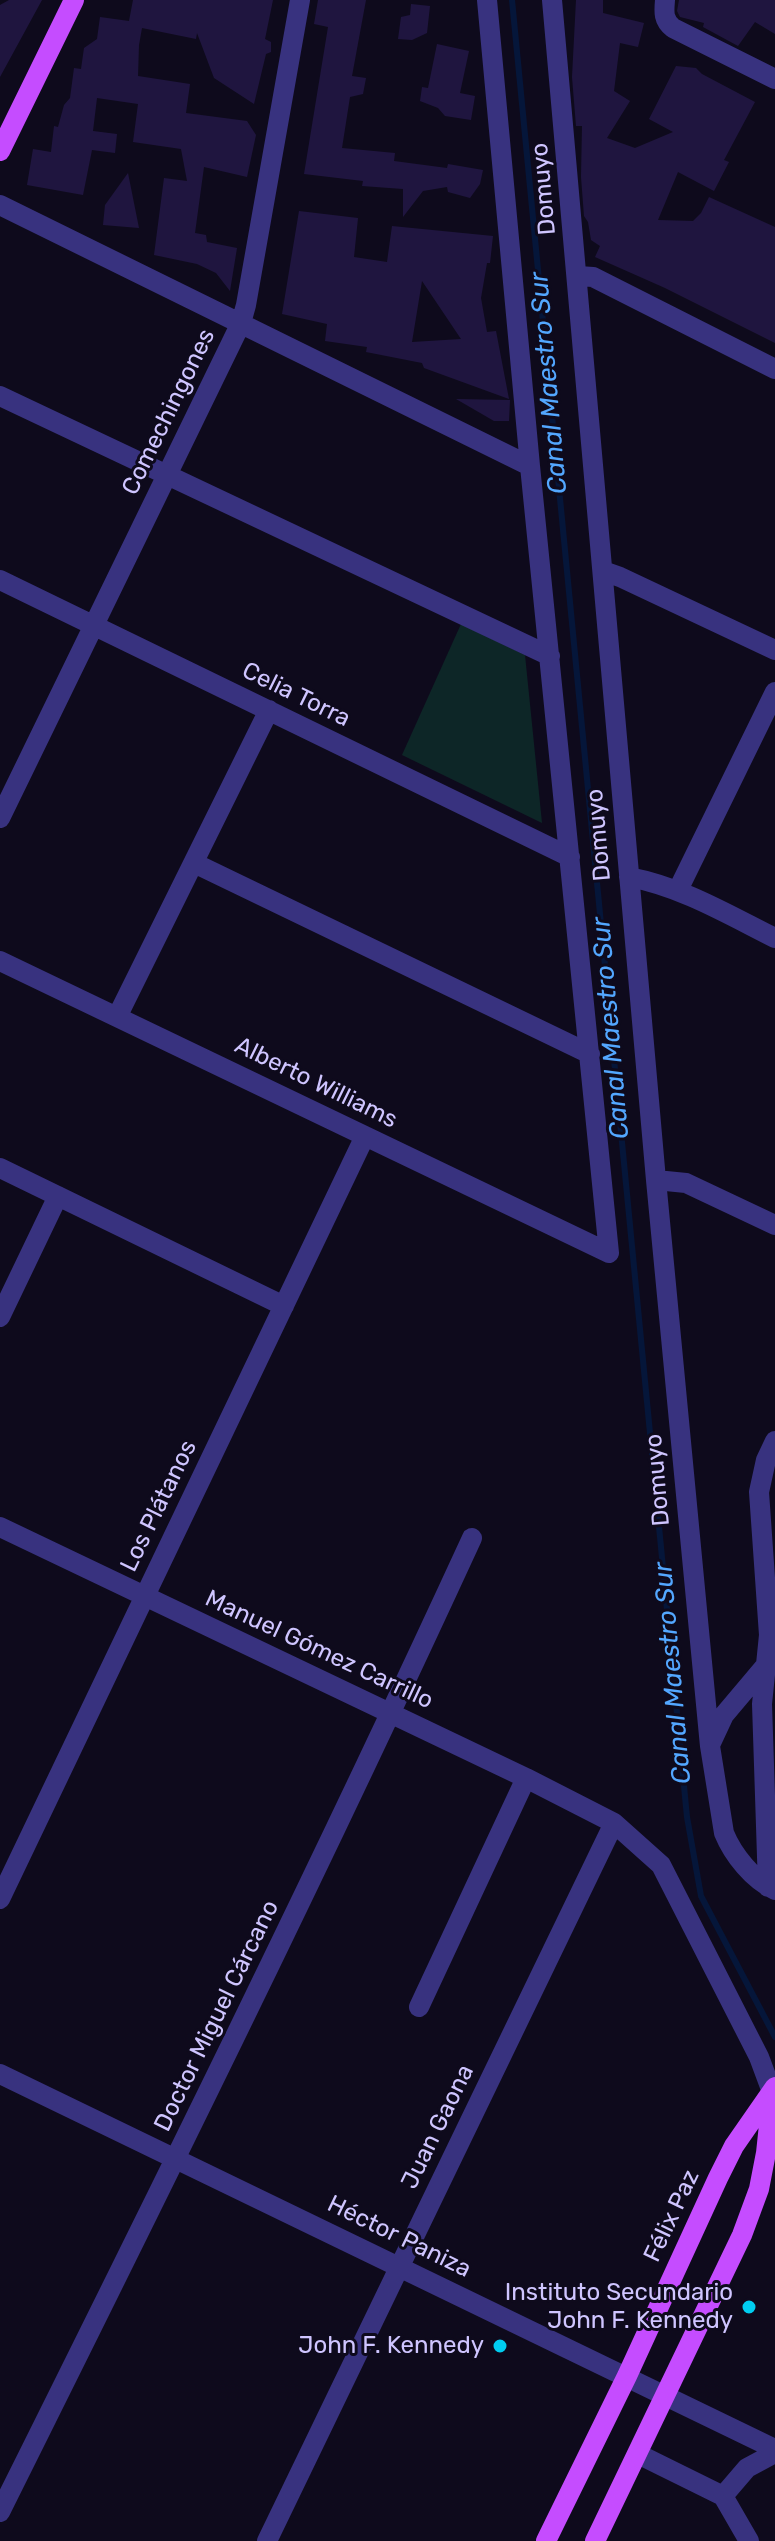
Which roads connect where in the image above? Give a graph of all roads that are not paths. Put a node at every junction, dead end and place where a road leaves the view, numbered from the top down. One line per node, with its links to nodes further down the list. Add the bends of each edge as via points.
1 (74, 0): 7 (main road)
2 (300, 0): 10 (street, Comechingones)
3 (487, 0): 13 (street, Domuyo)
4 (552, 0): 9 (street, Domuyo)
5 (664, 7): 6 (street, via 666,22 673,28)
6 (775, 79)
7 (0, 151)
8 (0, 205): 10 (street)
9 (578, 276): 11 (street, via 593,277); 15 (street, Domuyo)
10 (241, 323): 13 (street); 14 (street, Comechingones)
11 (775, 369)
12 (0, 396): 14 (street)
13 (530, 466): 19 (street, Domuyo)
14 (166, 477): 17 (street, Comechingones); 19 (street)
15 (603, 571): 18 (street); 25 (street, Domuyo)
16 (0, 580): 17 (street, Celia Torra)
17 (94, 626): 21 (street, Celia Torra); 22 (street, Comechingones)
18 (775, 650)
19 (550, 656): 23 (street, Domuyo)
20 (775, 692): 26 (street)
21 (269, 710): 23 (street, Celia Torra); 24 (street)
22 (0, 818)
23 (570, 857): 30 (street, Domuyo)
24 (194, 863): 29 (street); 30 (street)
25 (629, 877): 26 (street); 33 (street, Domuyo)
26 (678, 890): 27 (street)
27 (775, 938)
28 (0, 961): 29 (street, Alberto Williams)
29 (117, 1017): 31 (street, Alberto Williams)
30 (590, 1054): 36 (street, Domuyo)
31 (365, 1136): 36 (street, Alberto Williams); 37 (street, Los Plátanos)
32 (0, 1168): 34 (street)
33 (656, 1180): 35 (street, via 686,1183); 46 (street, Domuyo)
34 (58, 1196): 37 (street); 38 (street)
35 (775, 1225)
36 (609, 1253)
37 (284, 1306): 43 (street, Los Plátanos)
38 (0, 1317)
39 (775, 1441): 40 (street)
40 (770, 1462): 44 (street, via 759,1492)
41 (0, 1527): 43 (street, Manuel Gómez Carrillo)
42 (472, 1538): 45 (street, Doctor Miguel Cárcano)
43 (145, 1596): 45 (street, Manuel Gómez Carrillo); 50 (street, Los Plátanos)
44 (771, 1659): 46 (street, via 724,1715); 49 (street, via 762,1704)
45 (391, 1713): 47 (street, Manuel Gómez Carrillo); 55 (street, Doctor Miguel Cárcano)
46 (710, 1746): 49 (street, Domuyo, via 724,1833 736,1856)
47 (526, 1778): 48 (street, Manuel Gómez Carrillo); 51 (street)
48 (614, 1823): 53 (street, Manuel Gómez Carrillo, via 661,1865); 57 (street, Juan Gaona)
49 (771, 1889)
50 (0, 1899)
51 (419, 2007)
52 (0, 2074): 55 (street, Héctor Paniza)
53 (774, 2090): 54 (main road); 58 (main road, Félix Paz, via 734,2146)
54 (771, 2155): 56 (main road)
55 (176, 2159): 57 (street, Héctor Paniza); 63 (street, Doctor Miguel Cárcano)
56 (767, 2195): 59 (main road, via 742,2235)
57 (400, 2266): 58 (street, Héctor Paniza); 64 (street, Juan Gaona)
58 (627, 2376): 59 (street, Héctor Paniza); 65 (main road, Félix Paz)
59 (667, 2395): 60 (street, Héctor Paniza); 61 (main road)
60 (775, 2451): 62 (street, via 747,2468)
61 (638, 2454): 62 (street); 66 (main road)
62 (723, 2496): 67 (street)
63 (0, 2512)
64 (267, 2541)
65 (546, 2541)
66 (595, 2541)
67 (749, 2541)

